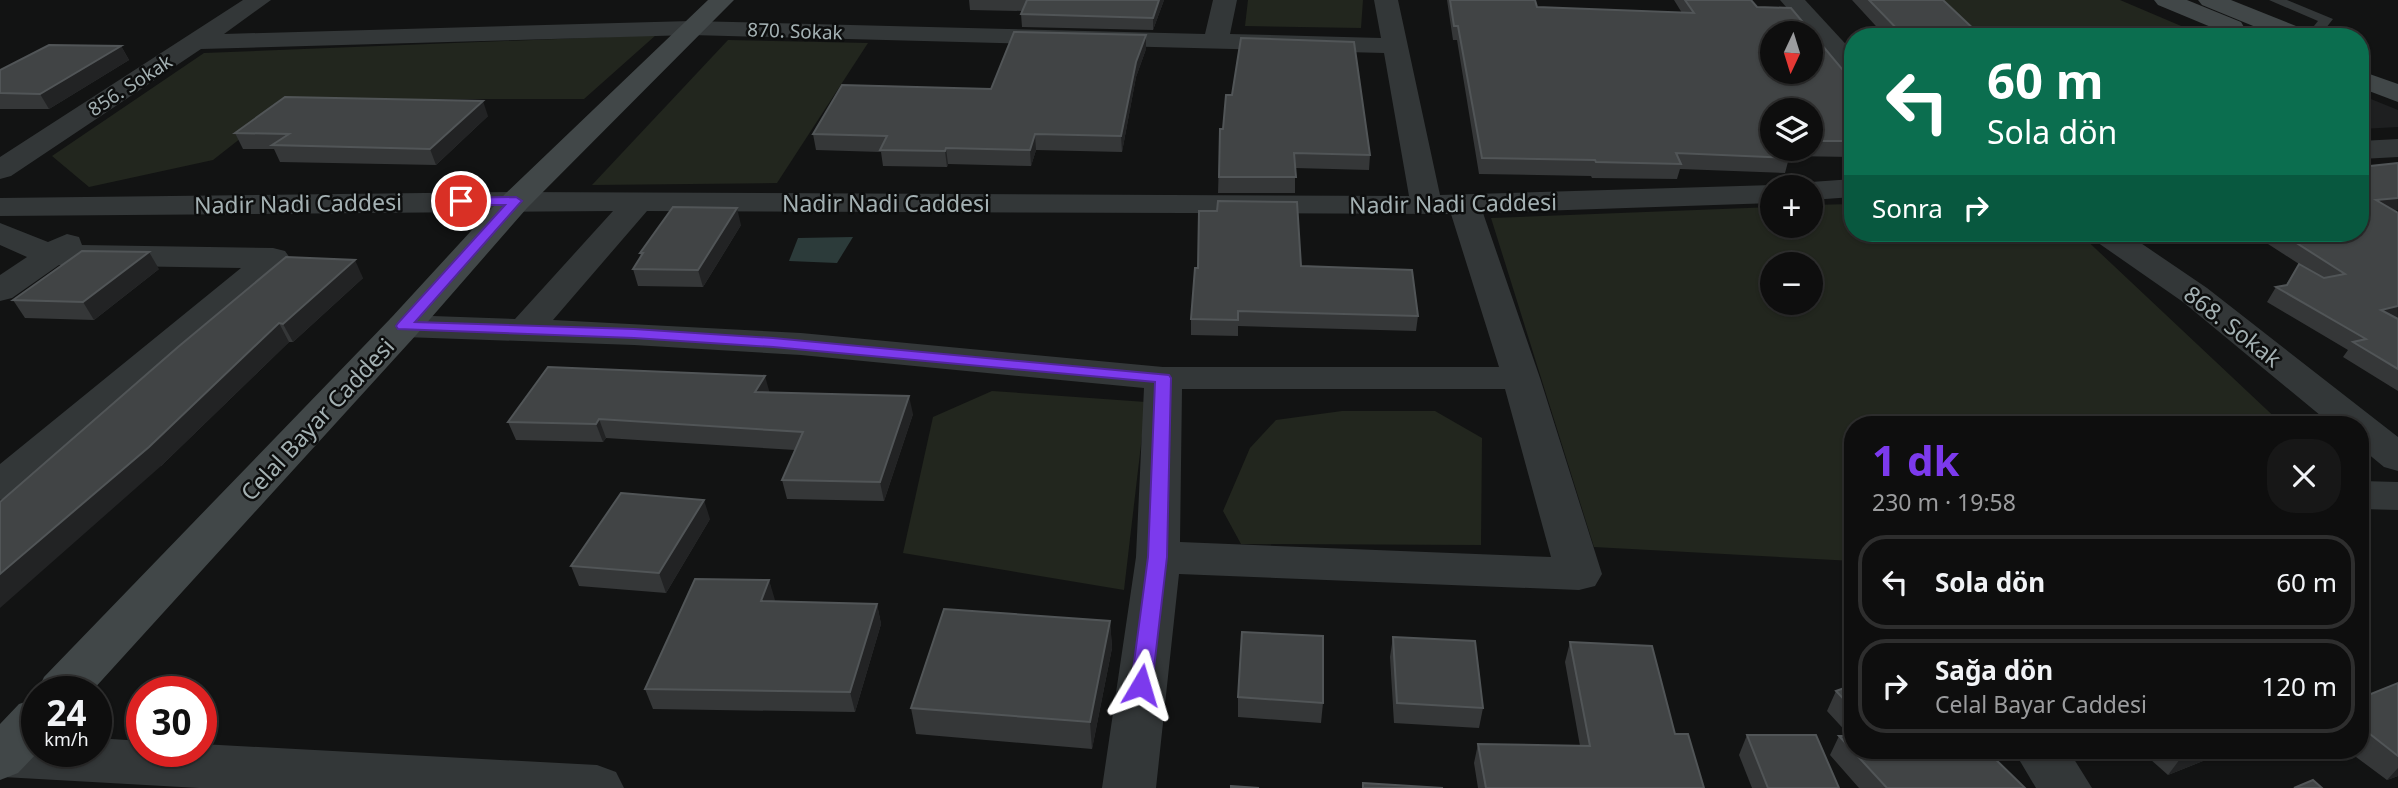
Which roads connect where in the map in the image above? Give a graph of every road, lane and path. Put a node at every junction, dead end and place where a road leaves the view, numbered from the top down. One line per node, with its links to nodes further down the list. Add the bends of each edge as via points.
1 (259, 0): 13 (street, 856. Sokak)
2 (722, 0): 9 (street, Celal Bayar Caddesi)
3 (1225, 0): 14 (street)
4 (1386, 0): 15 (street)
5 (1793, 0): 16 (street)
6 (2166, 0): 10 (street)
7 (2210, 0): 11 (street)
8 (2275, 0): 12 (lane, via 2326,19)
9 (691, 28): 13 (street, 870. Sokak); 14 (street, 870. Sokak); 27 (street, Celal Bayar Caddesi)
10 (2234, 28)
11 (2280, 28)
12 (2319, 28)
13 (196, 41): 23 (street, 856. Sokak)
14 (1216, 42): 15 (street, 870. Sokak)
15 (1394, 46): 31 (street)
16 (1844, 57)
17 (2369, 64): 18 (street)
18 (2398, 76)
19 (2369, 82): 20 (street)
20 (2398, 94)
21 (2398, 148): 22 (street)
22 (2369, 150)
23 (0, 170)
24 (1844, 189): 25 (street)
25 (1823, 190)
26 (1760, 195): 30 (street, Nadir Nadi Caddesi)
27 (516, 201): 28 (street, Nadir Nadi Caddesi); 29 (street, Nadir Nadi Caddesi); 37 (street, Celal Bayar Caddesi)
28 (639, 201): 31 (street, Nadir Nadi Caddesi); 38 (street)
29 (129, 204): 32 (street, Nadir Nadi Caddesi); 35 (street)
30 (1464, 204): 31 (street, Nadir Nadi Caddesi); 40 (street)
31 (1426, 205)
32 (0, 207)
33 (0, 233): 35 (street)
34 (2118, 242): 41 (street, 868. Sokak, via 2195,295)
35 (50, 255): 36 (street); 44 (street, via 273,258)
36 (0, 291)
37 (404, 326): 38 (street); 48 (street, Celal Bayar Caddesi)
38 (525, 330): 39 (street, via 787,343)
39 (1163, 378): 40 (street); 47 (street)
40 (1521, 378): 47 (street, via 1580,573)
41 (2345, 416)
42 (2369, 435): 43 (street, 868. Sokak)
43 (2398, 458)
44 (0, 486)
45 (2369, 495): 46 (street)
46 (2398, 496)
47 (1158, 557): 52 (street)
48 (76, 676)
49 (13, 744): 51 (street)
50 (2045, 759): 53 (street)
51 (597, 788)
52 (1129, 788)
53 (2065, 788)

